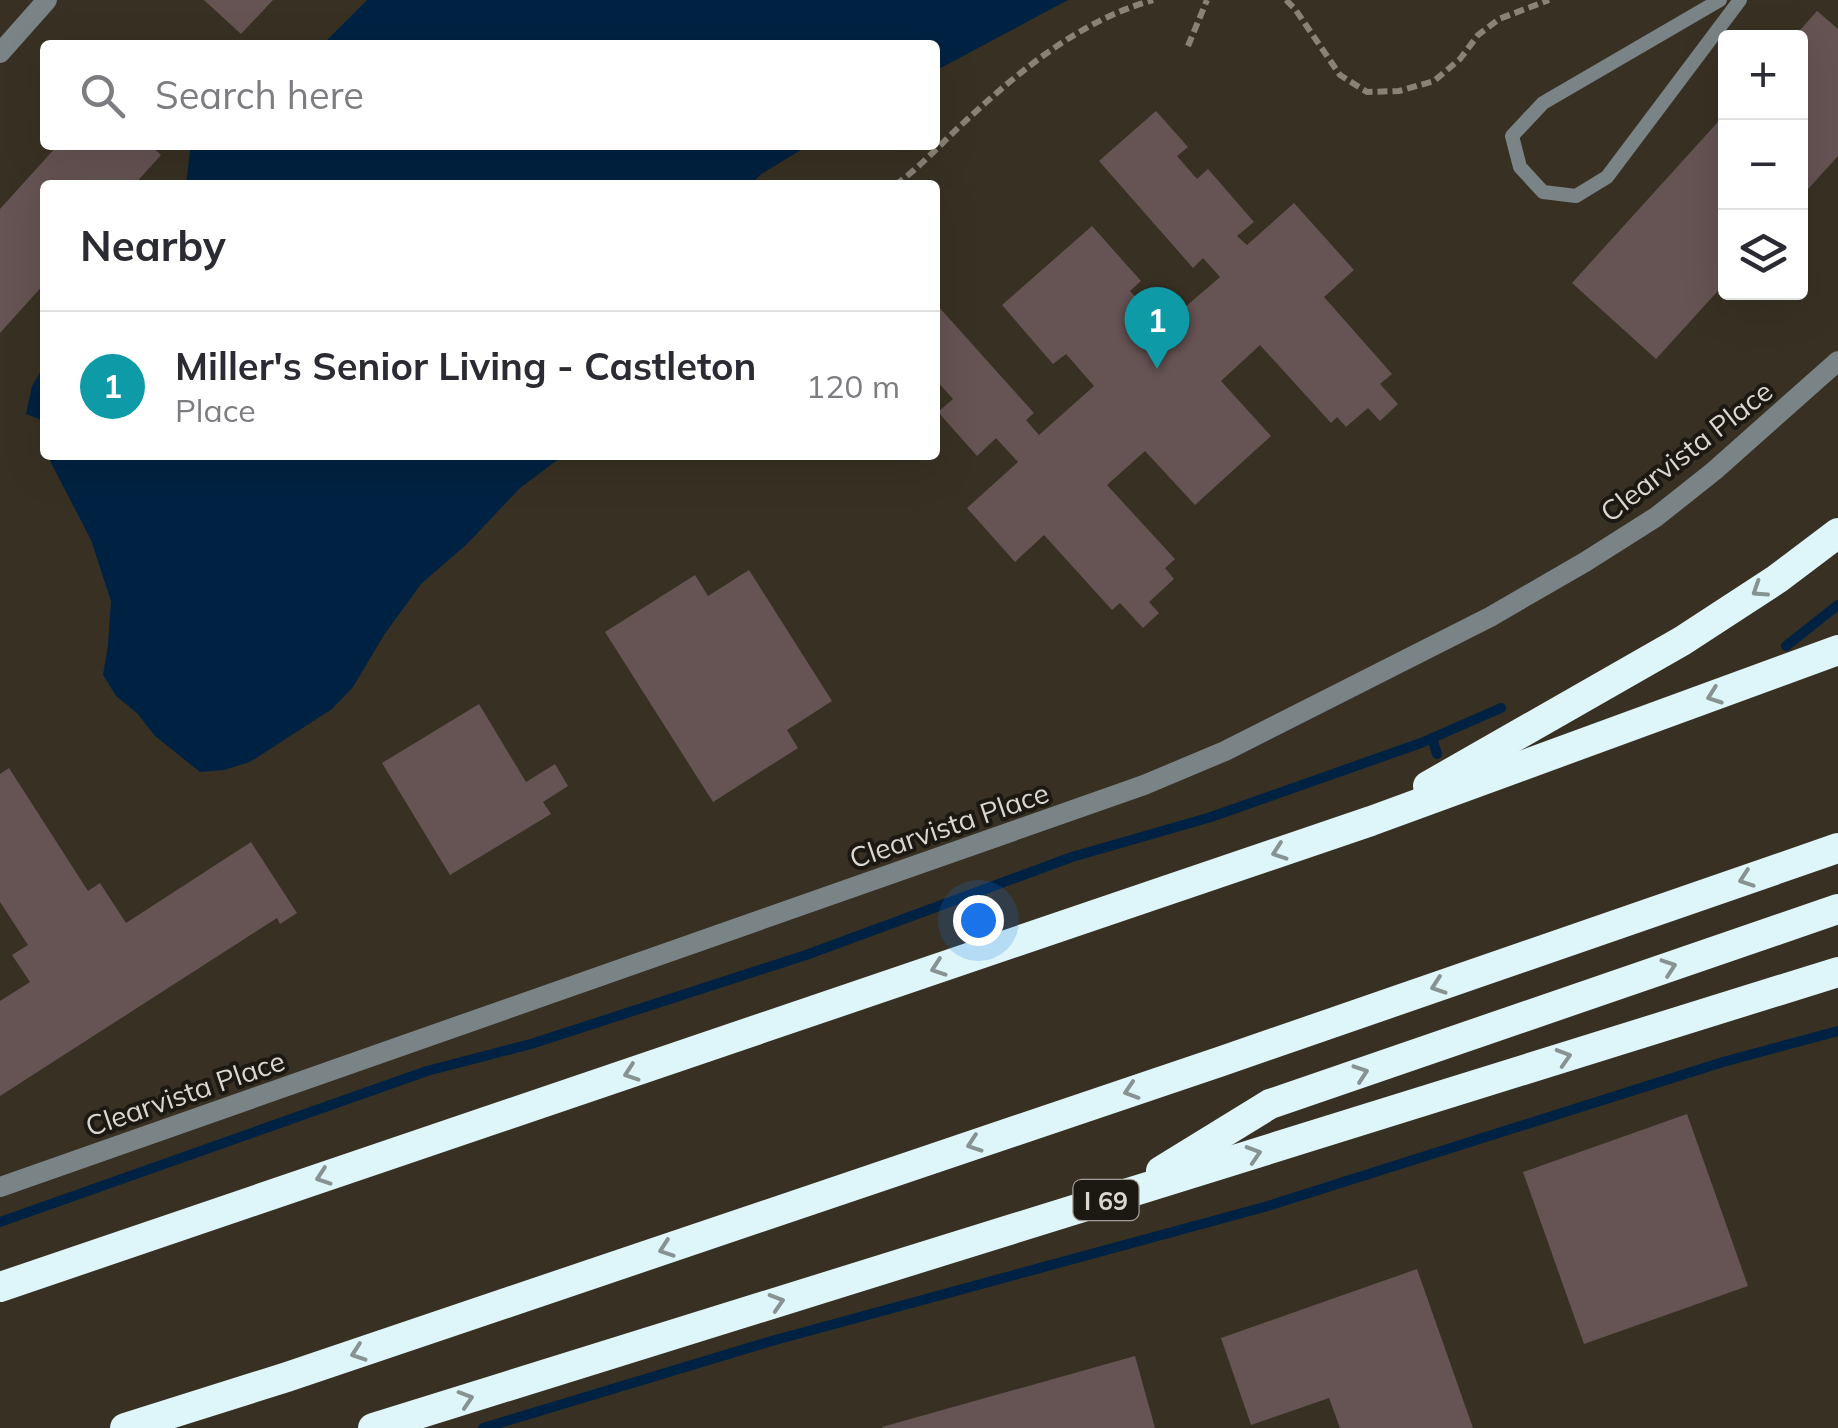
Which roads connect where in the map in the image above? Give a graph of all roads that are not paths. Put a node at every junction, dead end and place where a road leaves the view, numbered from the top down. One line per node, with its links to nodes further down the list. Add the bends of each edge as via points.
1 (47, 0): 4 (street)
2 (1720, 0): 3 (lane, via 1543,104 1512,136 1520,168 1543,192 1576,196 1607,178)
3 (1740, 0)
4 (0, 53)
5 (1838, 361): 12 (street, Clearvista Place, via 1656,517 1490,617 1226,751 1144,786)
6 (1838, 533): 8 (highway, one-way to 8, via 1682,641)
7 (1838, 650): 8 (highway, one-way to 8)
8 (1372, 821): 14 (highway, one-way to 14)
9 (1838, 848): 15 (highway, one-way to 15, via 1222,1062)
10 (1838, 909): 13 (highway, one-way to 10, via 1270,1104)
11 (1838, 972): 13 (highway, I 69, one-way to 11)
12 (0, 1186)
13 (1120, 1196): 16 (highway, I 69, one-way to 13)
14 (0, 1287)
15 (125, 1428)
16 (373, 1428)

